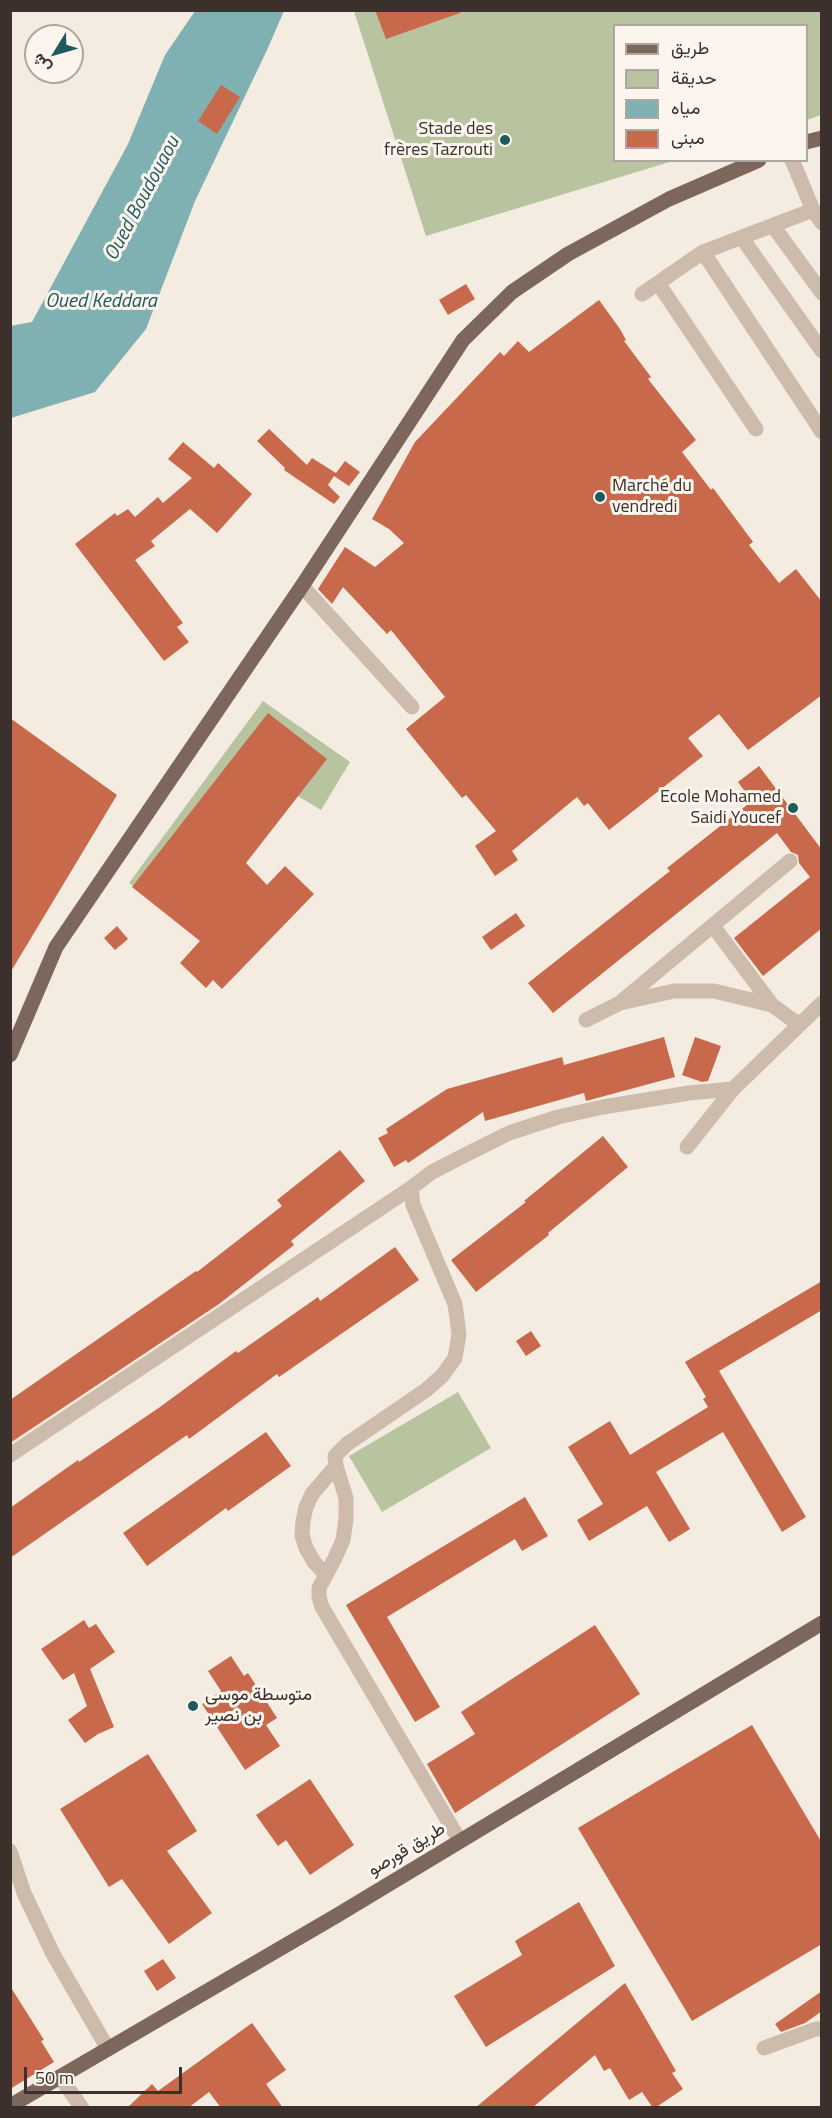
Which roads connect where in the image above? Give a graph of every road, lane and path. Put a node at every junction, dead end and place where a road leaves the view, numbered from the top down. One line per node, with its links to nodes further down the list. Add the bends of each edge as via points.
1 (754, 162): 14 (main road, via 669,199 568,254 512,292 463,340)
2 (793, 162): 3 (street)
3 (813, 210): 4 (street); 5 (street)
4 (822, 224)
5 (773, 226): 6 (street); 9 (street)
6 (742, 238): 7 (street); 11 (street)
7 (703, 252): 8 (street); 13 (street)
8 (658, 283): 10 (street); 12 (street)
9 (822, 293)
10 (642, 294)
11 (822, 351)
12 (756, 429)
13 (822, 432)
14 (302, 586): 15 (street); 23 (main road, via 56,947)
15 (412, 707)
16 (790, 861): 17 (street)
17 (713, 926): 18 (street); 20 (street)
18 (620, 1003): 20 (street, via 674,992 714,992); 21 (street)
19 (822, 1003): 22 (street)
20 (772, 1005): 22 (street)
21 (586, 1020)
22 (798, 1024): 24 (street)
23 (10, 1055)
24 (733, 1089): 25 (street); 26 (street, via 689,1093 558,1117 509,1133 432,1172)
25 (687, 1147)
26 (411, 1188): 27 (street); 28 (street, via 413,1206 455,1304 459,1334 455,1358 426,1390 340,1450 335,1456)
27 (10, 1455)
28 (336, 1466): 29 (street, via 346,1498 346,1518 343,1540); 29 (street, via 312,1494 303,1521 306,1548)
29 (326, 1575): 31 (street, via 319,1588 322,1607)
30 (822, 1623): 31 (main road, طريق قورصو)
31 (460, 1841): 35 (main road, طريق قورصو)
32 (10, 1851): 35 (street, via 24,1893 53,1954)
33 (822, 2029): 34 (street)
34 (764, 2048)
35 (108, 2049): 36 (main road, طريق قورصو)
36 (60, 2077): 37 (main road, طريق قورصو); 38 (street)
37 (14, 2106)
38 (82, 2108)

